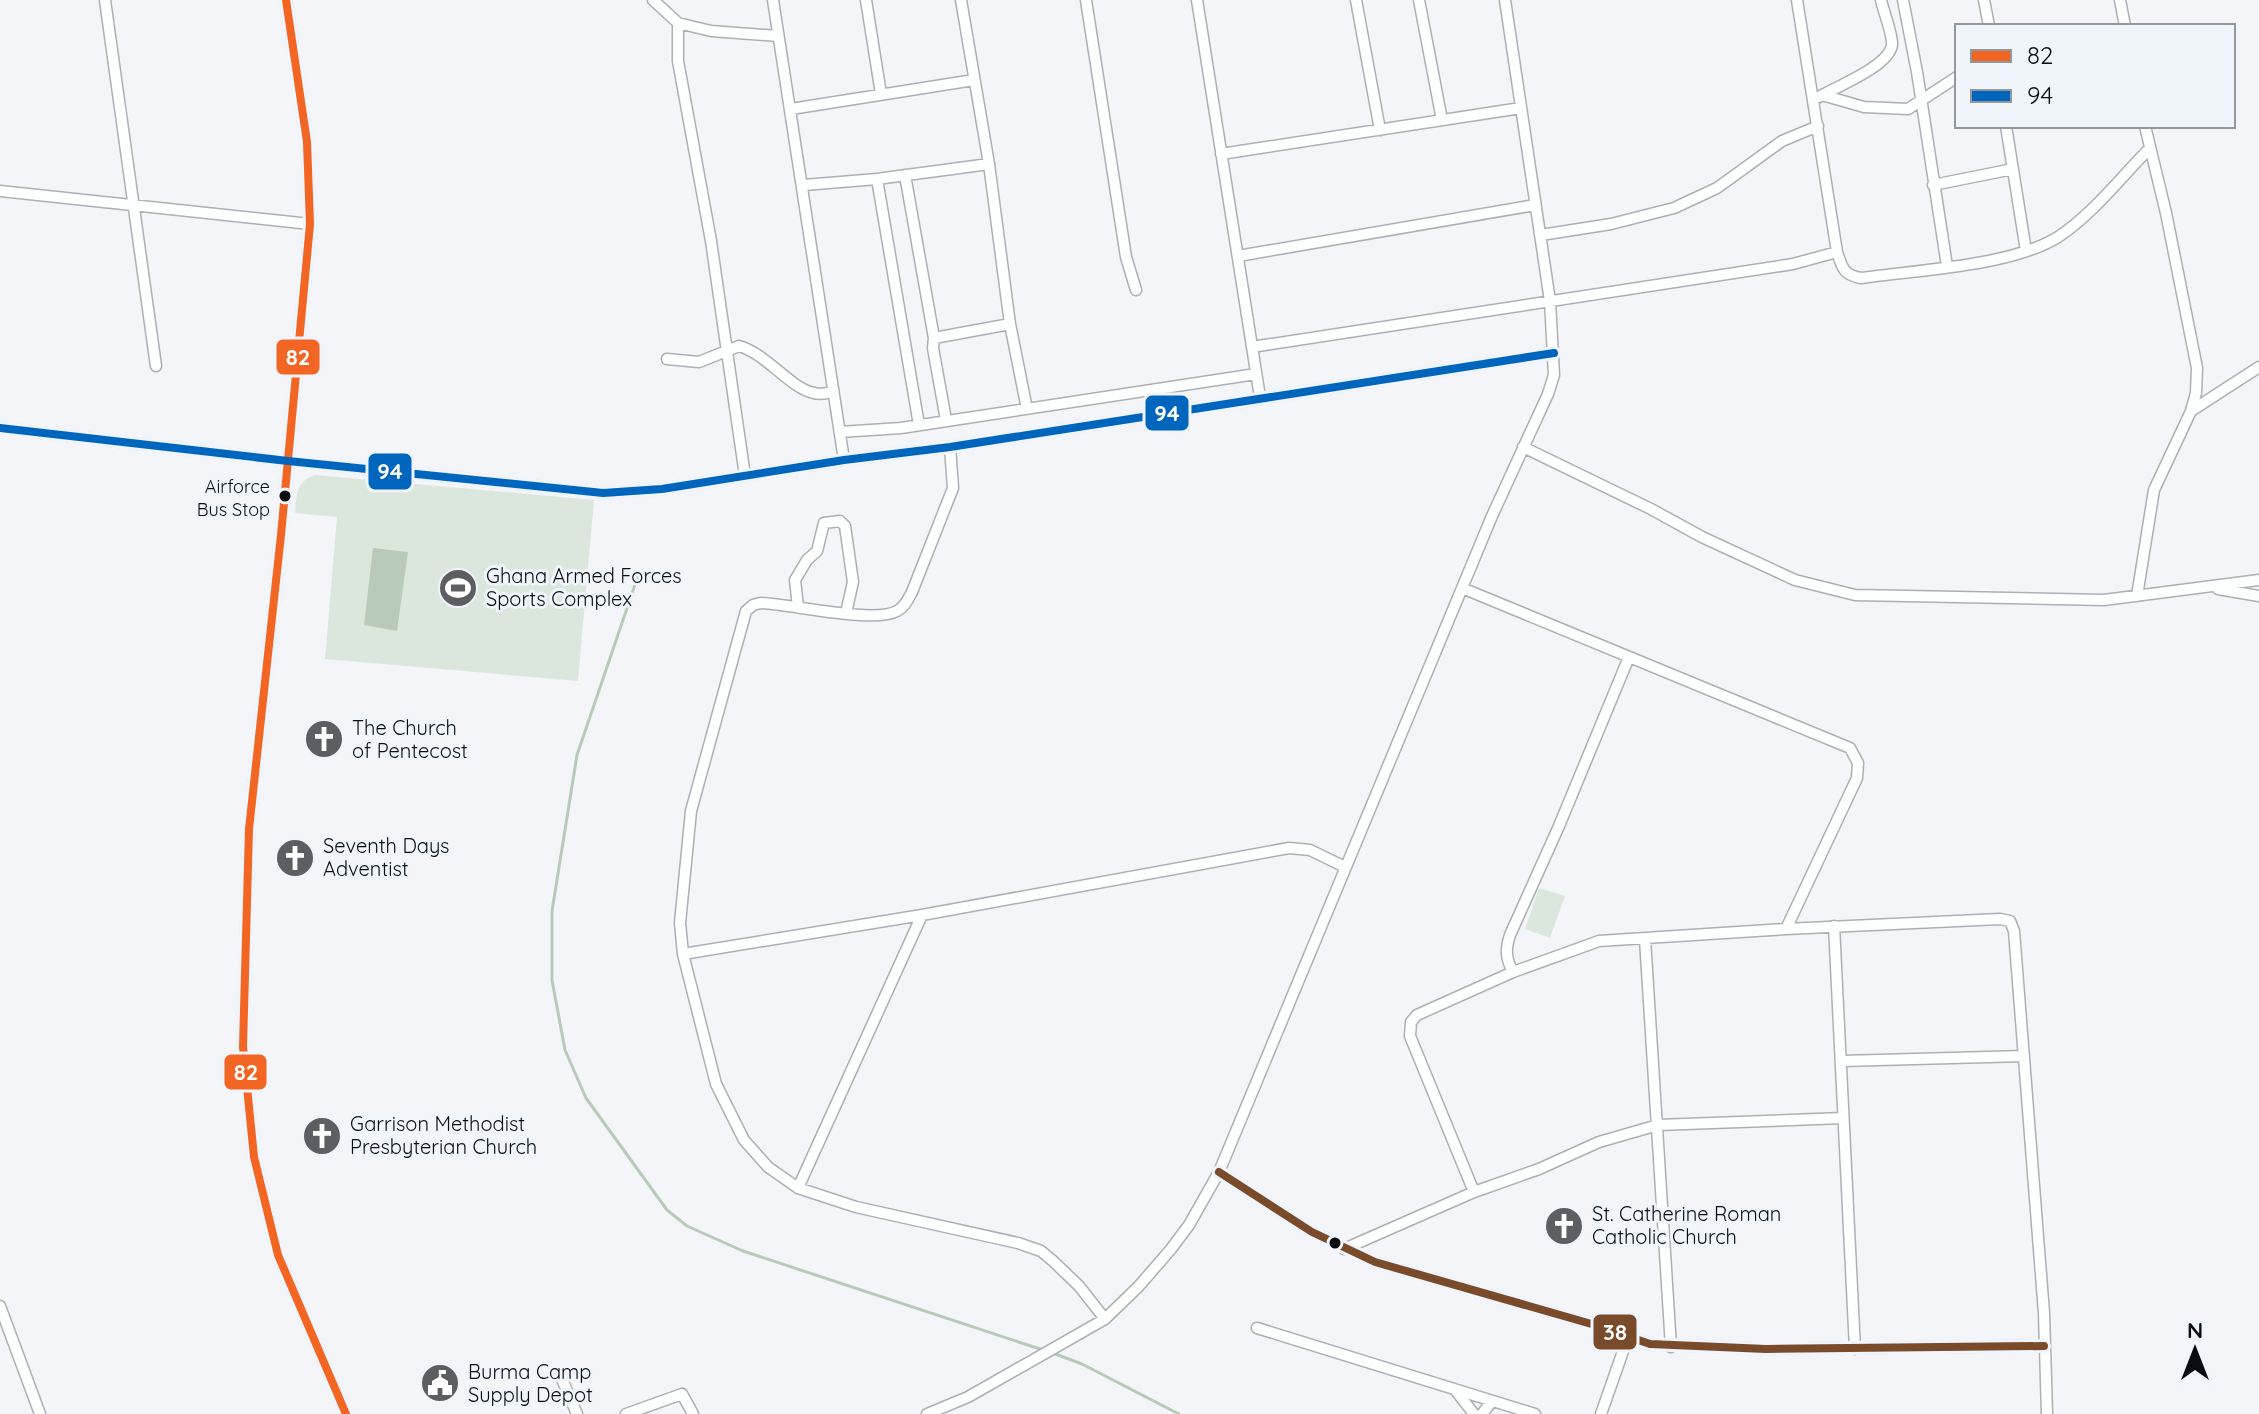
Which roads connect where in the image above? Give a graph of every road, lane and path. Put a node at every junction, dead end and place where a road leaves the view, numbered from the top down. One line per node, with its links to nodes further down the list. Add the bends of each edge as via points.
1 (105, 0): 42 (street)
2 (286, 0): 44 (street, via 307,142)
3 (653, 0): 17 (street)
4 (773, 0): 20 (street)
5 (866, 0): 23 (street)
6 (961, 0): 22 (street)
7 (1086, 0): 50 (street, via 1119,217)
8 (1197, 0): 34 (street)
9 (1356, 0): 32 (street)
10 (1419, 0): 28 (street)
11 (1505, 0): 26 (street)
12 (1797, 0): 24 (street)
13 (1881, 0): 24 (street, via 1892,44 1884,60)
14 (1903, 0): 25 (street)
15 (1984, 0): 18 (street)
16 (2120, 0): 19 (street)
17 (678, 23): 20 (street); 55 (street, via 678,61)
18 (1989, 24)
19 (2125, 24)
20 (778, 36): 27 (street)
21 (1955, 78): 25 (street)
22 (974, 80): 23 (street); 35 (street)
23 (881, 94): 27 (street)
24 (1818, 98): 25 (street, via 1883,109 1908,109); 29 (street)
25 (1922, 101): 40 (street)
26 (1521, 108): 28 (street); 43 (street)
27 (791, 109): 39 (street)
28 (1442, 120): 32 (street)
29 (1818, 126): 45 (street, via 1782,141 1717,188 1674,208); 47 (street)
30 (2006, 128): 36 (street)
31 (2145, 128): 33 (street)
32 (1380, 130): 34 (street)
33 (2150, 148): 46 (street, via 2071,228); 64 (street, via 2197,368)
34 (1221, 154): 48 (street)
35 (989, 164): 37 (street); 52 (street)
36 (2013, 169): 40 (street); 46 (street)
37 (905, 175): 38 (street); 53 (street)
38 (877, 179): 39 (street); 66 (street)
39 (804, 185): 61 (street)
40 (1933, 185): 49 (street)
41 (0, 191): 42 (street)
42 (132, 205): 44 (street); 58 (street)
43 (1535, 205): 45 (street); 48 (street)
44 (310, 224): 72 (street)
45 (1541, 235): 51 (street)
46 (2026, 251): 49 (street)
47 (1837, 252): 49 (street, via 1843,271 1861,278); 51 (street, via 1793,264)
48 (1238, 256): 54 (street)
49 (1947, 266)
50 (1136, 290)
51 (1550, 301): 54 (street); 56 (street)
52 (1010, 324): 53 (street); 63 (street)
53 (934, 338): 65 (street)
54 (1252, 347): 60 (street)
55 (728, 350): 57 (street, via 699,362); 61 (street, via 749,349 813,393); 73 (street)
56 (1554, 353): 62 (street); 70 (street, via 1548,394)
57 (667, 359)
58 (156, 366)
59 (2259, 367): 64 (street)
60 (1256, 374): 62 (street); 63 (street)
61 (833, 392): 68 (street)
62 (1260, 397): 69 (street)
63 (1027, 409): 65 (street)
64 (2191, 411): 77 (street, via 2154,490)
65 (946, 420): 66 (street)
66 (919, 425): 68 (street)
67 (0, 428): 72 (street)
68 (840, 432): 71 (street)
69 (950, 447): 71 (street); 80 (street, via 953,488 905,604 885,615)
70 (1523, 447): 76 (street); 77 (street, via 1702,537 1823,589 1905,597)
71 (844, 460): 73 (street)
72 (288, 461): 73 (street, via 603,493); 108 (street, via 249,829 243,1047 254,1157 278,1255)
73 (745, 476)
74 (2259, 580): 75 (street)
75 (2208, 587): 77 (street); 78 (street)
76 (1462, 588): 81 (street); 82 (street)
77 (2137, 596)
78 (2259, 596)
79 (798, 607): 80 (street); 80 (street, via 797,574 817,551 824,523 840,521 853,574); 87 (street, via 760,603 742,621 691,811 680,923)
80 (846, 613)
81 (1629, 657): 85 (street, via 1850,748 1858,763 1857,778); 88 (street, via 1510,935 1507,961)
82 (1345, 867): 83 (street, via 1310,850 1289,848); 93 (street)
83 (922, 915): 87 (street); 94 (street)
84 (1834, 926): 85 (street); 89 (street, via 2010,921); 90 (street)
85 (1786, 929): 86 (street)
86 (1645, 939): 88 (street, via 1590,943); 92 (street)
87 (683, 954): 94 (street, via 708,1058 729,1114 768,1167)
88 (1513, 972): 95 (street, via 1417,1015 1409,1028)
89 (2024, 1056): 90 (street); 101 (street)
90 (1842, 1061): 91 (street)
91 (1843, 1118): 92 (street); 103 (street)
92 (1658, 1125): 95 (street, via 1599,1142); 102 (street)
93 (1219, 1172): 96 (street); 98 (street, via 1171,1249)
94 (798, 1188): 98 (street, via 1041,1251)
95 (1474, 1192): 96 (street)
96 (1344, 1249): 100 (street)
97 (0, 1306): 107 (street)
98 (1105, 1319): 112 (street, via 968,1397)
99 (1257, 1328): 105 (street)
100 (1628, 1337): 102 (street); 116 (street)
101 (2044, 1346): 103 (street); 117 (street)
102 (1671, 1347): 103 (street)
103 (1855, 1349)
104 (561, 1377): 109 (street)
105 (1455, 1390): 106 (street); 113 (street)
106 (1492, 1401): 114 (street); 115 (street)
107 (40, 1414)
108 (346, 1414)
109 (577, 1414)
110 (626, 1414): 111 (street, via 682,1394)
111 (693, 1414)
112 (927, 1414)
113 (1474, 1414)
114 (1482, 1414)
115 (1535, 1414)
116 (1601, 1414)
117 (2047, 1414)

